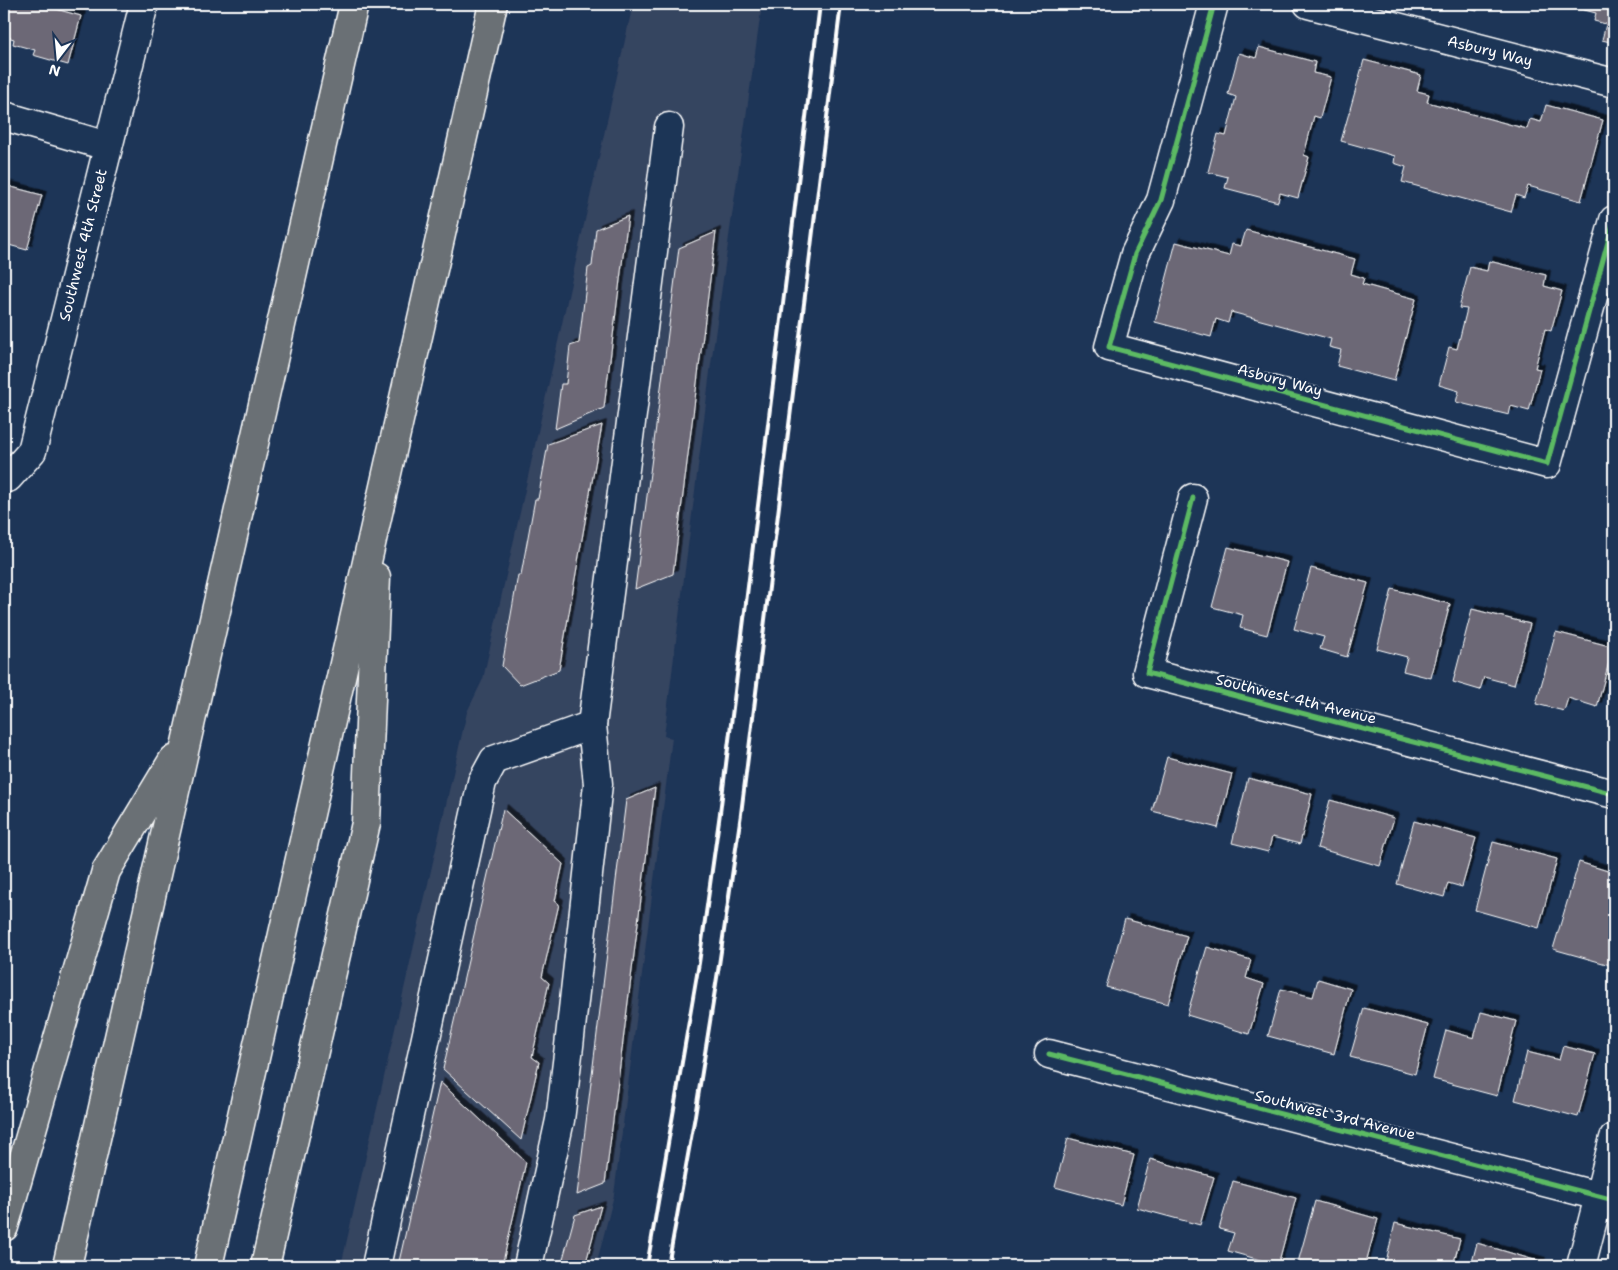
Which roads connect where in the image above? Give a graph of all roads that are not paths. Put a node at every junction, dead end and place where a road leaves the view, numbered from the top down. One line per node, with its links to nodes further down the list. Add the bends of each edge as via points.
1 (144, 4): 9 (street, Southwest 4th Street)
2 (354, 4): 15 (highway)
3 (493, 4): 13 (highway)
4 (1214, 4): 10 (street, Asbury Way, via 1161,200 1135,254 1109,347 1547,464)
5 (1308, 4): 6 (street, Asbury Way)
6 (1614, 83)
7 (4, 116): 9 (street)
8 (669, 127): 14 (street)
9 (107, 146): 11 (street, Southwest 4th Street, via 32,451)
10 (1614, 220)
11 (6, 478)
12 (1193, 498): 16 (street, Southwest 4th Avenue, via 1147,674)
13 (379, 508): 22 (highway); 23 (highway, via 366,823)
14 (592, 725): 24 (street, via 494,760 482,782); 25 (street, via 598,784 560,1120)
15 (186, 740): 20 (highway, via 106,871); 21 (highway)
16 (1614, 794)
17 (1049, 1054): 19 (street, Southwest 3rd Avenue)
18 (1614, 1138): 19 (street)
19 (1607, 1198): 26 (street)
20 (4, 1227)
21 (67, 1266)
22 (208, 1266)
23 (266, 1266)
24 (376, 1266)
25 (528, 1266)
26 (1581, 1266)

